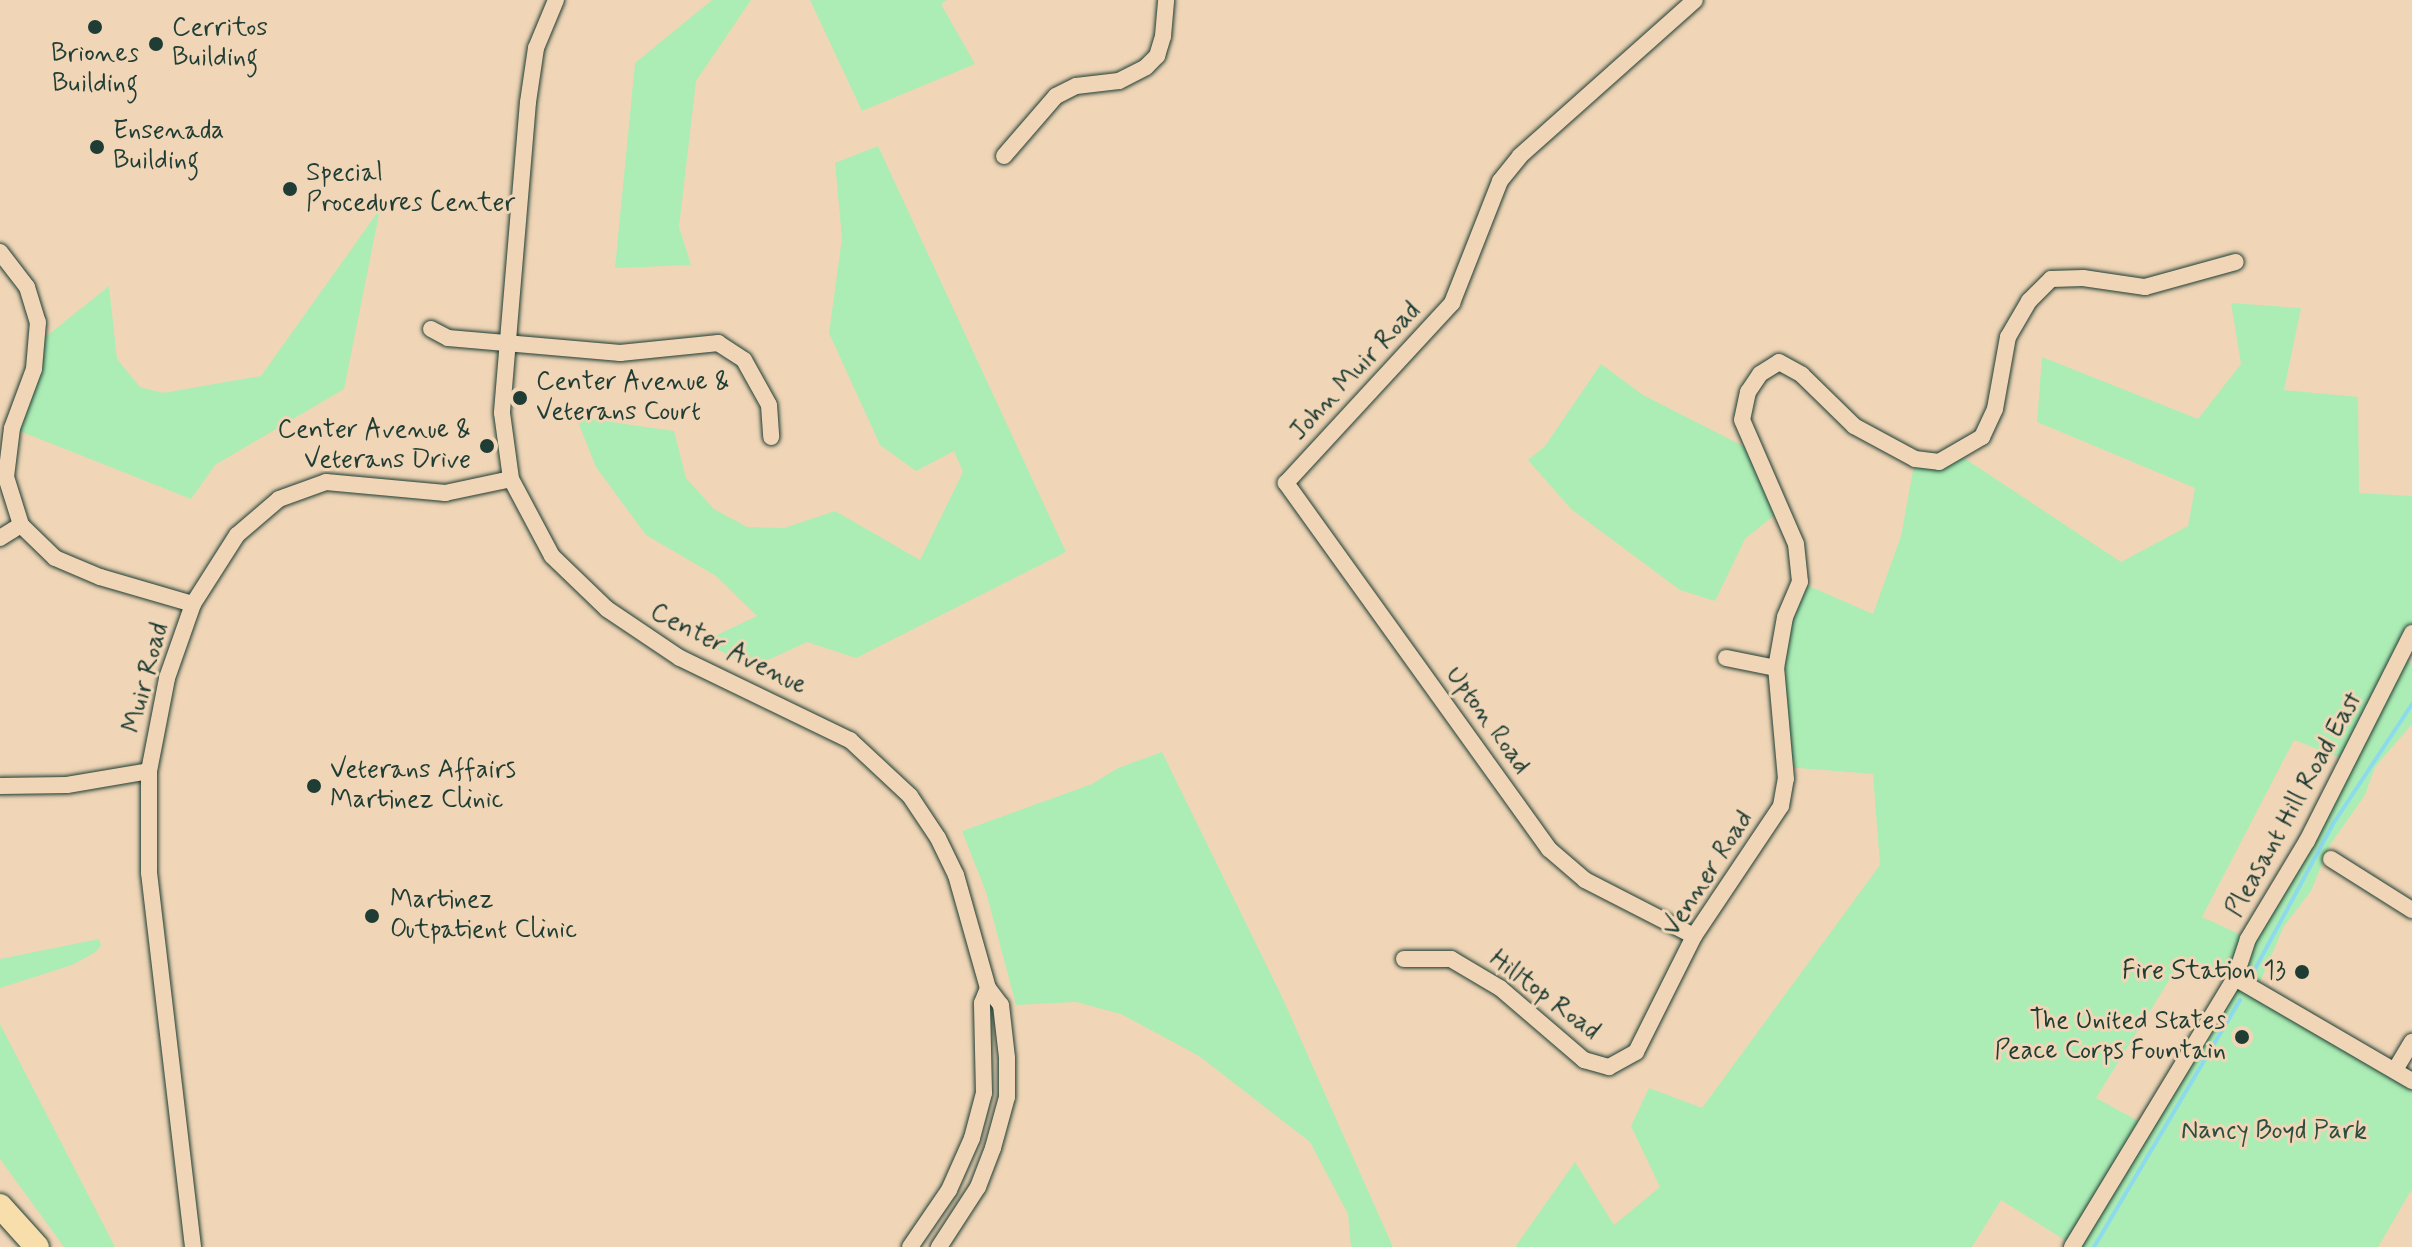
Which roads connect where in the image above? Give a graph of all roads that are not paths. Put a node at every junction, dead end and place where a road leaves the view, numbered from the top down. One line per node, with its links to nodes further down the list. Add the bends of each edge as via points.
1 (556, 0): 8 (street, Center Avenue, via 536,48 528,102)
2 (1166, 0): 4 (street, via 1163,36 1157,56 1146,67 1119,81 1076,86 1056,96)
3 (1695, 0): 11 (street, John Muir Road, via 1520,156 1500,181 1452,303)
4 (1004, 156)
5 (0, 252): 12 (street, Muir Road, via 27,287 38,322 34,369 12,428 6,477)
6 (2236, 262): 17 (street, Venner Road, via 2145,287 2051,279 2029,301 2008,337 1995,409 1982,437 1939,462 1915,459 1854,426 1802,375 1779,362 1760,374 1748,392 1742,420 1796,544 1800,582 1785,617)
7 (431, 329): 8 (street, via 448,338)
8 (507, 345): 9 (street, via 620,353 718,343 744,360 769,405); 10 (street, Center Avenue, via 502,413)
9 (771, 437)
10 (511, 479): 14 (street, via 445,493 326,482 279,499 237,535); 25 (street, Center Avenue, via 552,556 607,609 680,658 850,740 910,796 956,875)
11 (1286, 483): 22 (street, Upton Road, via 1549,849 1585,880)
12 (21, 525): 13 (street); 14 (street, Muir Road, via 55,558)
13 (0, 538)
14 (193, 604): 18 (street, Muir Road, via 167,678)
15 (2412, 633): 24 (street, Pleasant Hill Road East, via 2307,841 2248,939)
16 (1726, 658): 17 (street)
17 (1776, 668): 22 (street, Venner Road, via 1786,767 1781,806)
18 (149, 771): 19 (street, via 67,785); 33 (street, Muir Road, via 149,873)
19 (0, 786)
20 (2331, 859): 21 (street)
21 (2412, 910)
22 (1694, 936): 27 (street, Venner Road, via 1636,1052)
23 (1404, 959): 27 (street, Hilltop Road, via 1451,959 1500,988 1584,1060)
24 (2235, 978): 28 (street); 36 (street, Pleasant Hill Road East)
25 (988, 988): 34 (street, Center Avenue, via 982,1003 984,1093 972,1138 949,1190); 35 (street, Center Avenue, via 1001,1005 1007,1097 978,1187)
26 (2412, 1042): 28 (street)
27 (1609, 1067)
28 (2395, 1070): 29 (street)
29 (2412, 1081)
30 (0, 1209): 31 (highway); 32 (highway)
31 (24, 1247)
32 (37, 1247)
33 (193, 1247)
34 (910, 1247)
35 (939, 1247)
36 (2072, 1247)

